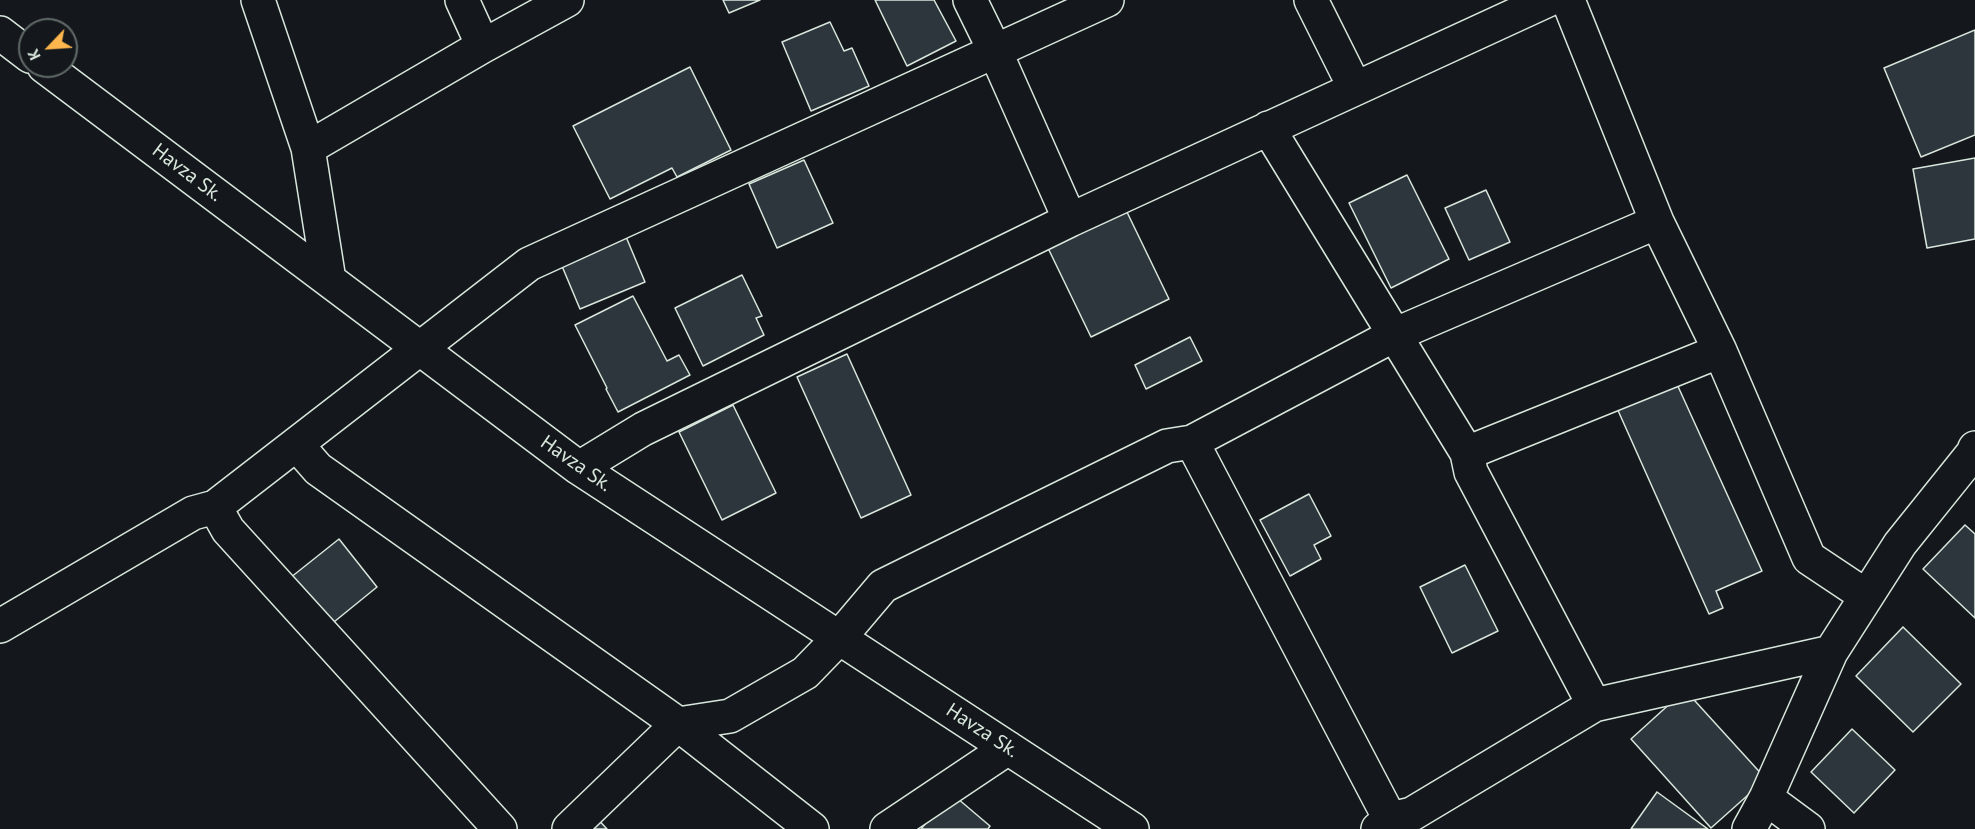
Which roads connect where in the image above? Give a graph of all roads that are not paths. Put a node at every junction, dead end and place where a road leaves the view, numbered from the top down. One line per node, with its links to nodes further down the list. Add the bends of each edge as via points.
1 (258, 0): 16 (street)
2 (462, 0): 10 (street)
3 (567, 0): 10 (street)
4 (970, 0): 12 (street)
5 (1107, 0): 12 (street)
6 (1311, 0): 14 (street)
7 (1548, 0): 14 (street)
8 (1568, 0): 18 (street)
9 (0, 33): 11 (street)
10 (483, 46): 16 (street)
11 (18, 47)
12 (995, 51): 17 (street); 21 (street, via 529,264)
13 (60, 78): 19 (street, Havza Sk.)
14 (1355, 88): 15 (street)
15 (1268, 128): 17 (street); 20 (street)
16 (308, 148): 19 (street)
17 (1070, 220): 27 (street, via 643,429)
18 (1658, 222): 20 (street); 22 (street)
19 (328, 280): 21 (street, Havza Sk.)
20 (1394, 335): 23 (street); 26 (street)
21 (420, 348): 24 (street); 27 (street, Havza Sk.)
22 (1720, 351): 26 (street); 29 (street, via 1809,558)
23 (1192, 442): 31 (street, via 1167,446 883,586); 37 (street)
24 (297, 445): 28 (street); 34 (street, via 318,469)
25 (1974, 452): 29 (street, via 1900,544)
26 (1467, 453): 33 (street, via 1471,472)
27 (579, 468): 31 (street, Havza Sk.)
28 (215, 507): 30 (street, via 193,513); 38 (street, via 228,530)
29 (1866, 596): 32 (street)
30 (0, 626)
31 (839, 638): 34 (street, via 805,673 730,716); 35 (street, Havza Sk.)
32 (1831, 652): 33 (street); 36 (street)
33 (1594, 705): 37 (street, via 1412,814)
34 (678, 724): 39 (street); 40 (street)
35 (1008, 748): 41 (street); 42 (street, Havza Sk.)
36 (1766, 798): 43 (street); 44 (street)
37 (1384, 824)
38 (500, 829)
39 (569, 829)
40 (812, 829)
41 (887, 829)
42 (1132, 829)
43 (1749, 829)
44 (1808, 829)

